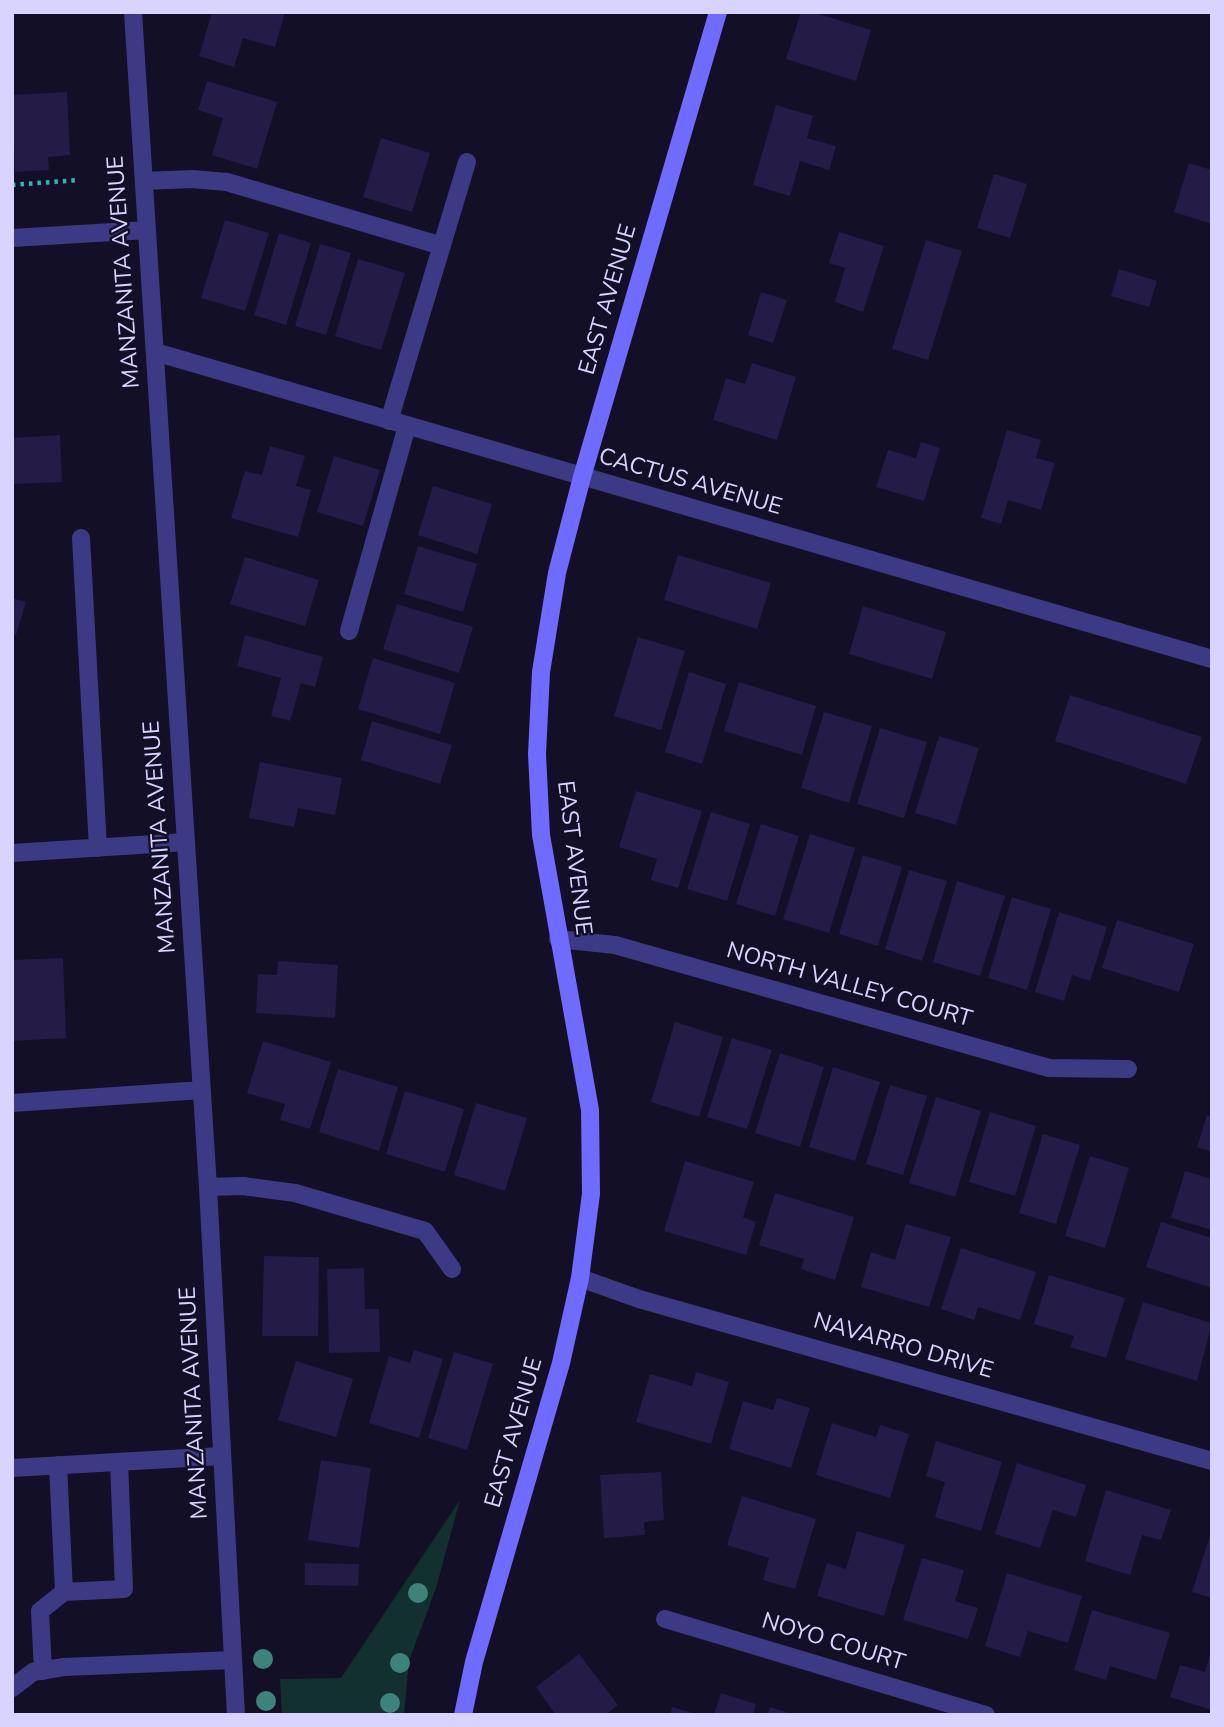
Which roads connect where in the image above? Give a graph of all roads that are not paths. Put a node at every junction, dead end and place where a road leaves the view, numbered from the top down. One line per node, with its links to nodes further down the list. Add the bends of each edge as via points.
1 (133, 12): 4 (street, MANZANITA AVENUE)
2 (718, 12): 10 (main road, EAST AVENUE)
3 (467, 162): 7 (street)
4 (144, 181): 5 (street, MANZANITA AVENUE); 7 (street, via 192,178 227,183)
5 (147, 230): 6 (street); 8 (street, MANZANITA AVENUE)
6 (12, 238)
7 (442, 246): 9 (street)
8 (155, 352): 9 (street, CACTUS AVENUE); 14 (street, MANZANITA AVENUE)
9 (398, 423): 10 (street, CACTUS AVENUE); 12 (street)
10 (582, 477): 13 (street, CACTUS AVENUE); 17 (main road, EAST AVENUE, via 557,573 541,672 537,754 541,835)
11 (81, 538): 15 (street)
12 (349, 631)
13 (1212, 659)
14 (186, 842): 15 (street); 19 (street, MANZANITA AVENUE)
15 (98, 848): 16 (street)
16 (12, 853)
17 (558, 939): 18 (street, NORTH VALLEY COURT, via 615,945 1049,1068); 23 (main road, EAST AVENUE, via 590,1110 591,1194)
18 (1128, 1069)
19 (202, 1090): 20 (street); 21 (street, MANZANITA AVENUE)
20 (12, 1103)
21 (208, 1187): 22 (street, via 295,1193 425,1231); 24 (street, MANZANITA AVENUE)
22 (452, 1269)
23 (580, 1278): 25 (street, NAVARRO DRIVE, via 639,1299); 35 (main road, EAST AVENUE, via 561,1363 474,1662)
24 (222, 1456): 26 (street); 31 (street, MANZANITA AVENUE)
25 (1212, 1461)
26 (119, 1462): 27 (street); 29 (street, via 124,1589)
27 (58, 1465): 28 (street); 29 (street)
28 (12, 1468)
29 (64, 1592): 32 (street, via 40,1611)
30 (665, 1619): 36 (street, NOYO COURT)
31 (233, 1660): 32 (street); 34 (street)
32 (43, 1671): 33 (street, via 33,1672)
33 (12, 1688)
34 (236, 1715)
35 (463, 1715)
36 (986, 1715)

